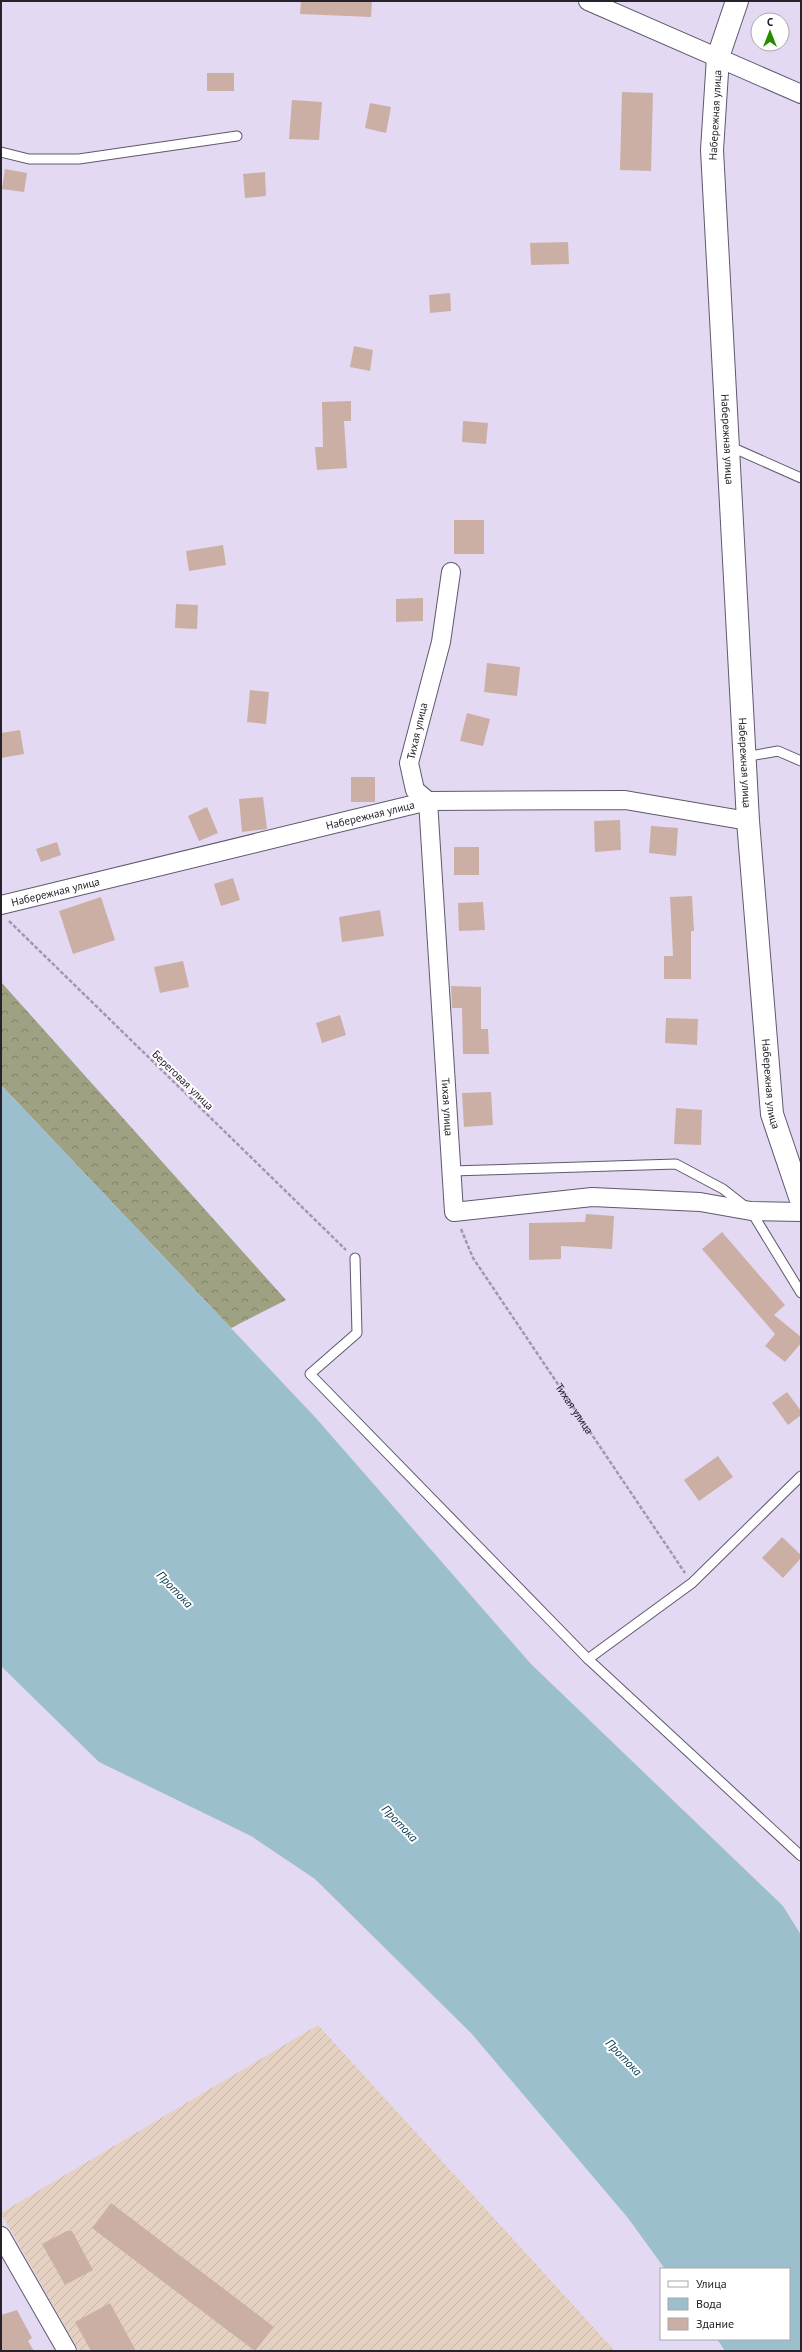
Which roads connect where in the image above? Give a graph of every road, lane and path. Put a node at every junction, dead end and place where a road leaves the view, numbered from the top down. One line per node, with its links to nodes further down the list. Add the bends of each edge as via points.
1 (588, 1): 3 (street, Набережная улица)
2 (737, 1): 3 (street, Набережная улица)
3 (718, 57): 4 (street); 7 (street, Набережная улица, via 712,150)
4 (801, 94)
5 (237, 136): 6 (lane, via 79,159 29,159)
6 (1, 152)
7 (729, 446): 8 (lane); 10 (street, Набережная улица)
8 (801, 478)
9 (451, 572): 12 (street, Тихая улица, via 441,642 409,763 415,790)
10 (744, 756): 11 (lane, via 778,751); 13 (street, Набережная улица)
11 (801, 761)
12 (428, 801): 13 (street, Набережная улица, via 625,800); 14 (street, Набережная улица); 15 (street, Тихая улица)
13 (748, 821): 16 (street, Набережная улица, via 772,1114)
14 (4, 912): 20 (path, Береговая улица)
15 (452, 1171): 17 (lane, via 676,1164 723,1189); 18 (street, Тихая улица)
16 (801, 1200)
17 (751, 1211): 18 (street, via 700,1202 592,1197); 19 (street); 21 (lane)
18 (454, 1212): 23 (path, Тихая улица, via 473,1258)
19 (801, 1212)
20 (355, 1258): 24 (lane, via 357,1333 310,1374)
21 (801, 1293)
22 (801, 1476): 23 (lane)
23 (692, 1584): 24 (lane)
24 (588, 1659): 25 (lane)
25 (801, 1856)
26 (1, 2236): 27 (street)
27 (67, 2351)

